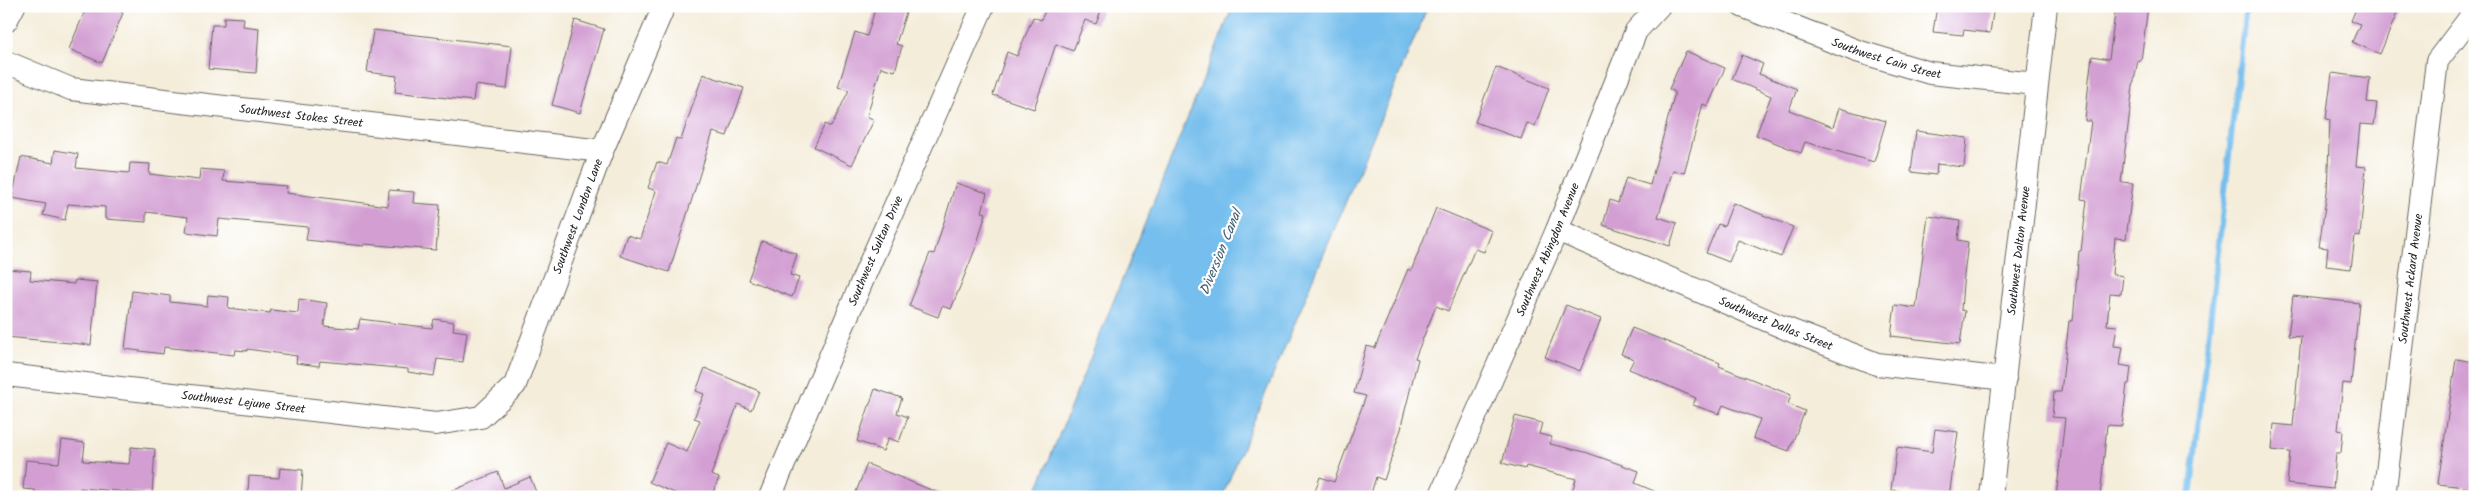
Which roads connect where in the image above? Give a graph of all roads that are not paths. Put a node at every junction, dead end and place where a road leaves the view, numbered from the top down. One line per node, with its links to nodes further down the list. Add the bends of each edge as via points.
1 (14, 6): 8 (street)
2 (664, 6): 11 (street, Southwest London Lane)
3 (983, 6): 16 (street, Southwest Sultan Drive)
4 (1658, 6): 12 (street, Southwest Abingdon Avenue, via 1636,31)
5 (1742, 6): 10 (street, Southwest Cain Street, via 1857,51 1930,73)
6 (2046, 6): 10 (street, Southwest Dalton Avenue)
7 (2475, 17): 19 (street, Southwest Ackard Avenue, via 2469,19 2437,61)
8 (6, 22)
9 (6, 62): 11 (street, Southwest Stokes Street, via 70,89)
10 (2036, 84): 14 (street, Southwest Dalton Avenue)
11 (602, 151): 15 (street, Southwest London Lane, via 515,385)
12 (1558, 230): 14 (street, Southwest Dallas Street, via 1877,364); 17 (street, Southwest Abingdon Avenue)
13 (6, 374): 15 (street, Southwest Lejune Street, via 436,424)
14 (2005, 379): 18 (street, Southwest Dalton Avenue)
15 (481, 417)
16 (770, 497)
17 (1440, 497)
18 (1990, 497)
19 (2384, 497)

